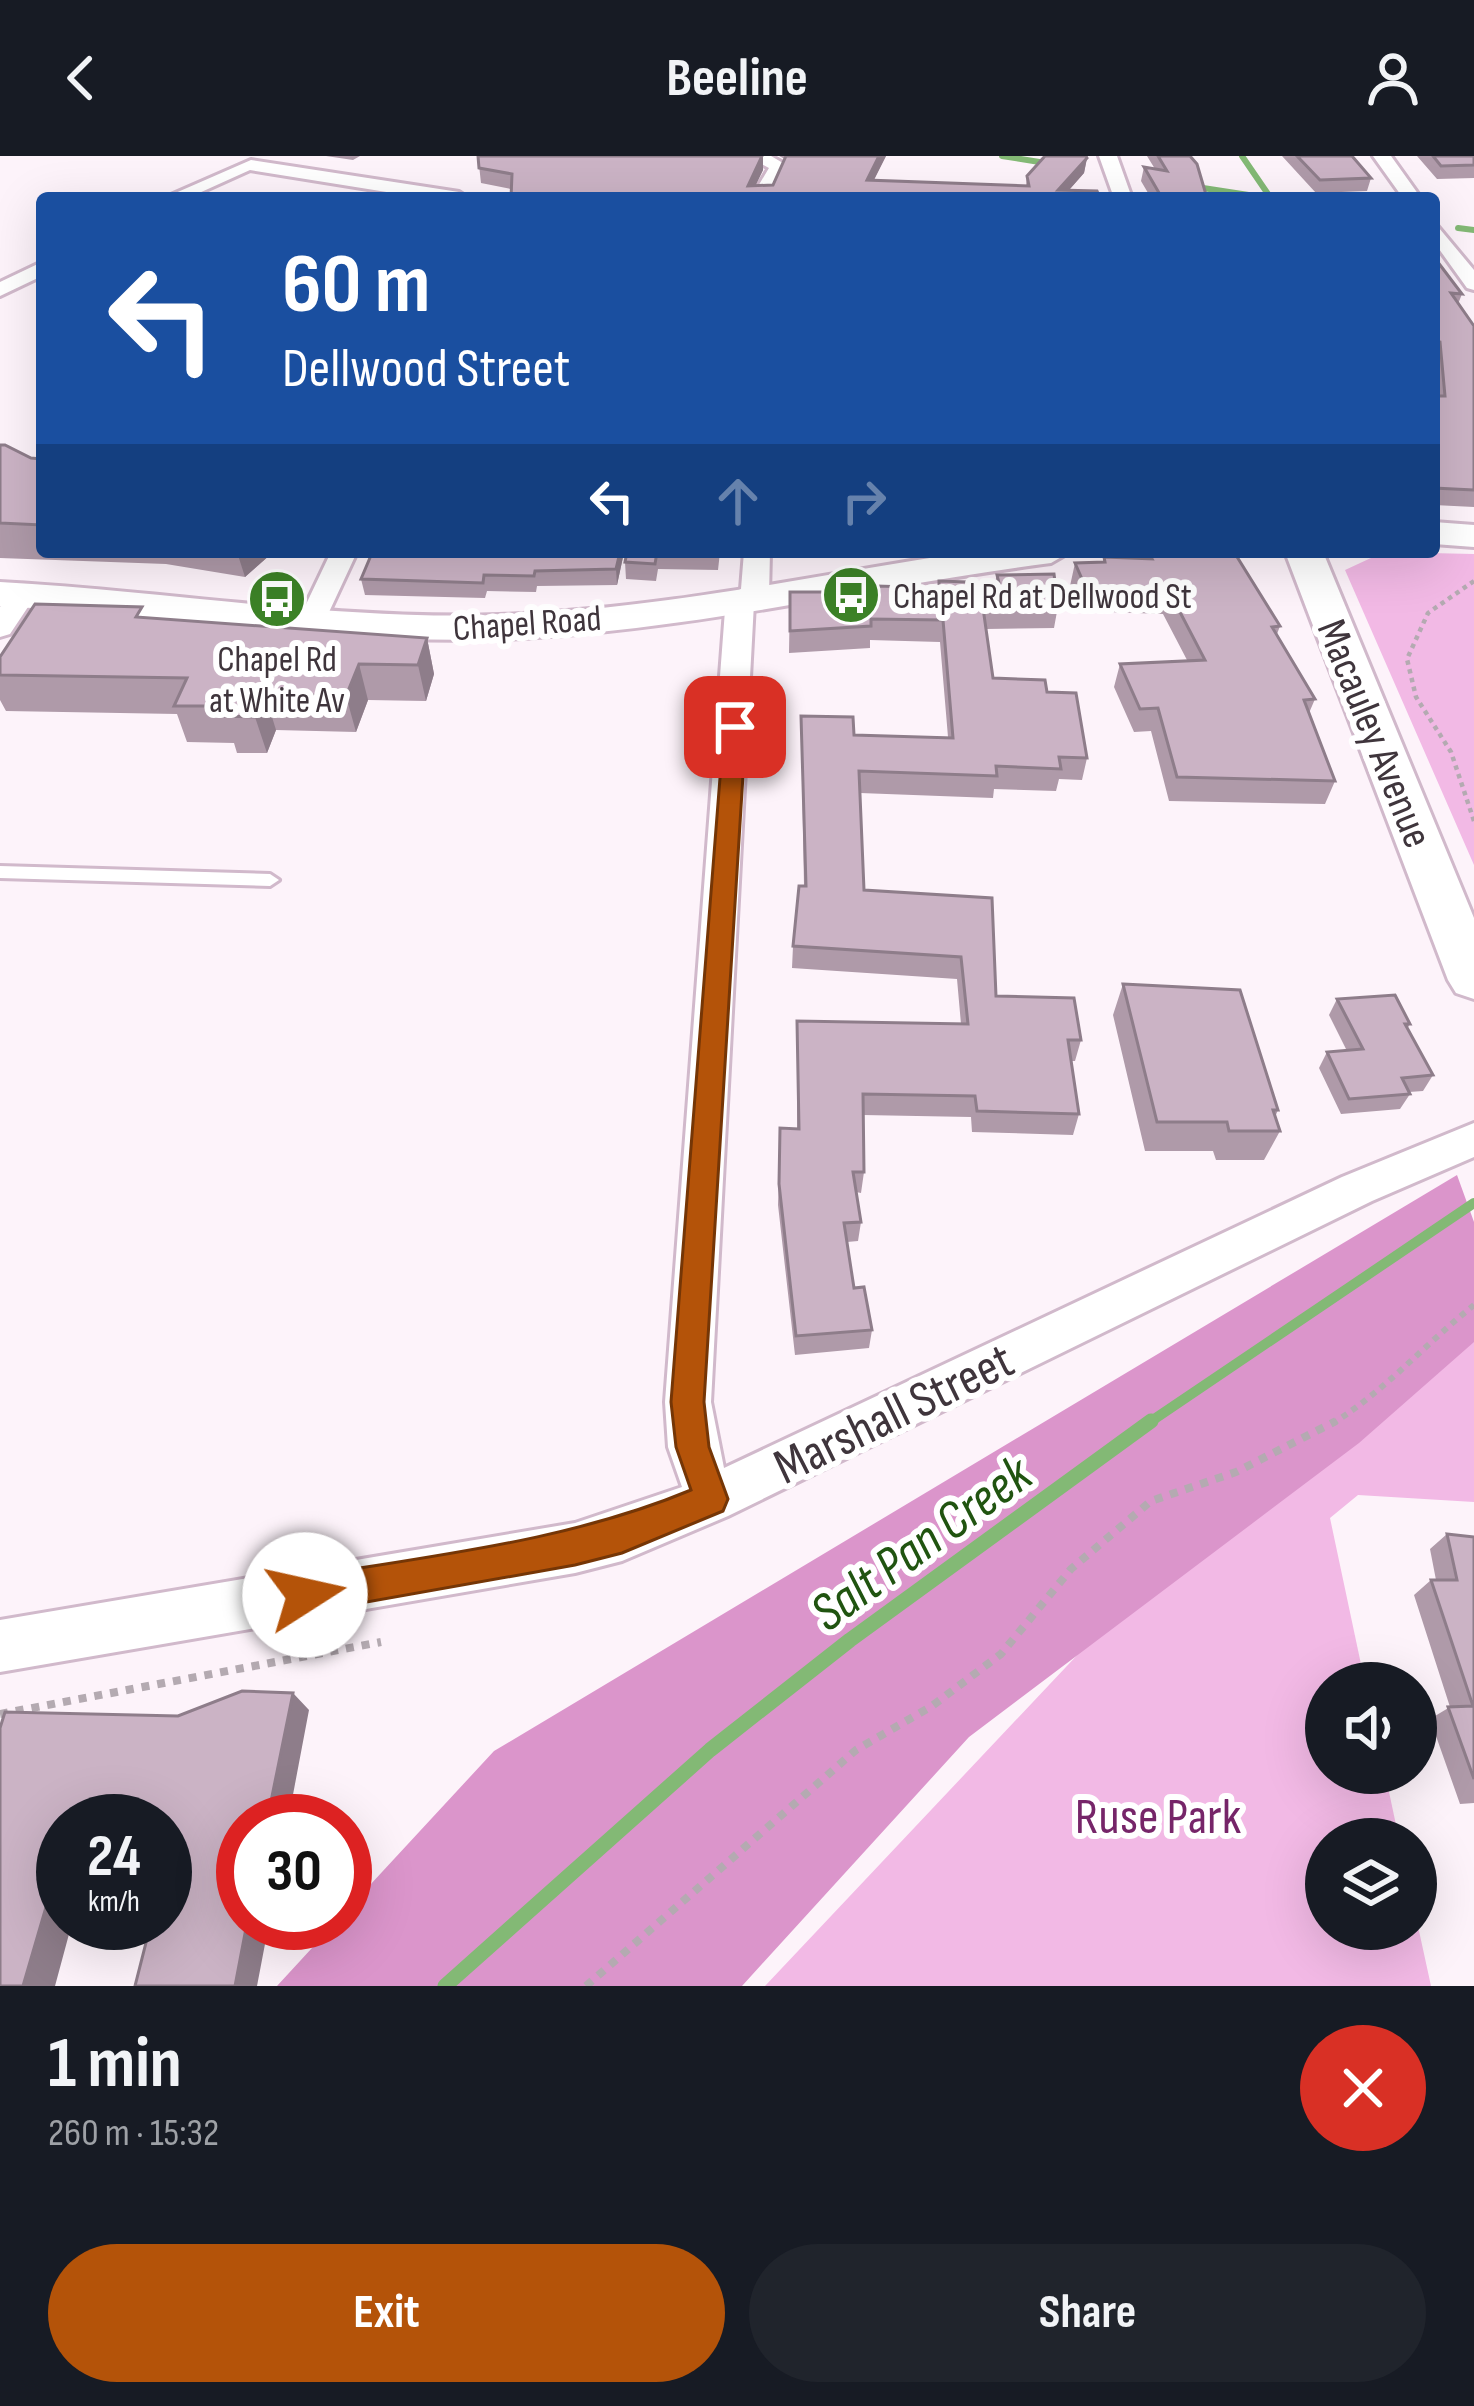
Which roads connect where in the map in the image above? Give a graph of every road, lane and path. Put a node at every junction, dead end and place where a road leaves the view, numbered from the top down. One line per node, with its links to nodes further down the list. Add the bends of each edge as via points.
1 (756, 156): 7 (street, via 779,166)
2 (1108, 156): 8 (street)
3 (1382, 156): 9 (street)
4 (246, 159): 5 (street); 6 (street)
5 (184, 192)
6 (426, 192)
7 (764, 192)
8 (1121, 192)
9 (1408, 192)
10 (1440, 237): 13 (street)
11 (36, 271): 14 (street)
12 (1440, 280): 13 (street)
13 (1474, 285)
14 (0, 290)
15 (1440, 533): 16 (main road)
16 (1474, 536)
17 (341, 558): 24 (street)
18 (756, 558): 22 (street)
19 (1010, 558): 22 (main road, Chapel Road)
20 (1306, 558): 28 (main road, Macauley Avenue)
21 (1474, 581): 25 (path, via 1424,614 1407,658 1411,685 1455,759)
22 (747, 596): 24 (main road, Chapel Road, via 521,626); 31 (street, via 688,1402 692,1447)
23 (8, 606): 24 (main road, Chapel Road, via 141,600)
24 (313, 620)
25 (1474, 821)
26 (0, 872): 27 (lane)
27 (270, 880)
28 (1474, 980)
29 (1474, 1139): 31 (street, Marshall Street)
30 (1474, 1305): 35 (path, via 1381,1393 1315,1435 1151,1501 1071,1569 1001,1654 856,1750)
31 (711, 1499): 33 (street, Marshall Street, via 575,1547)
32 (381, 1642): 34 (path)
33 (0, 1646)
34 (0, 1714)
35 (586, 1986)

